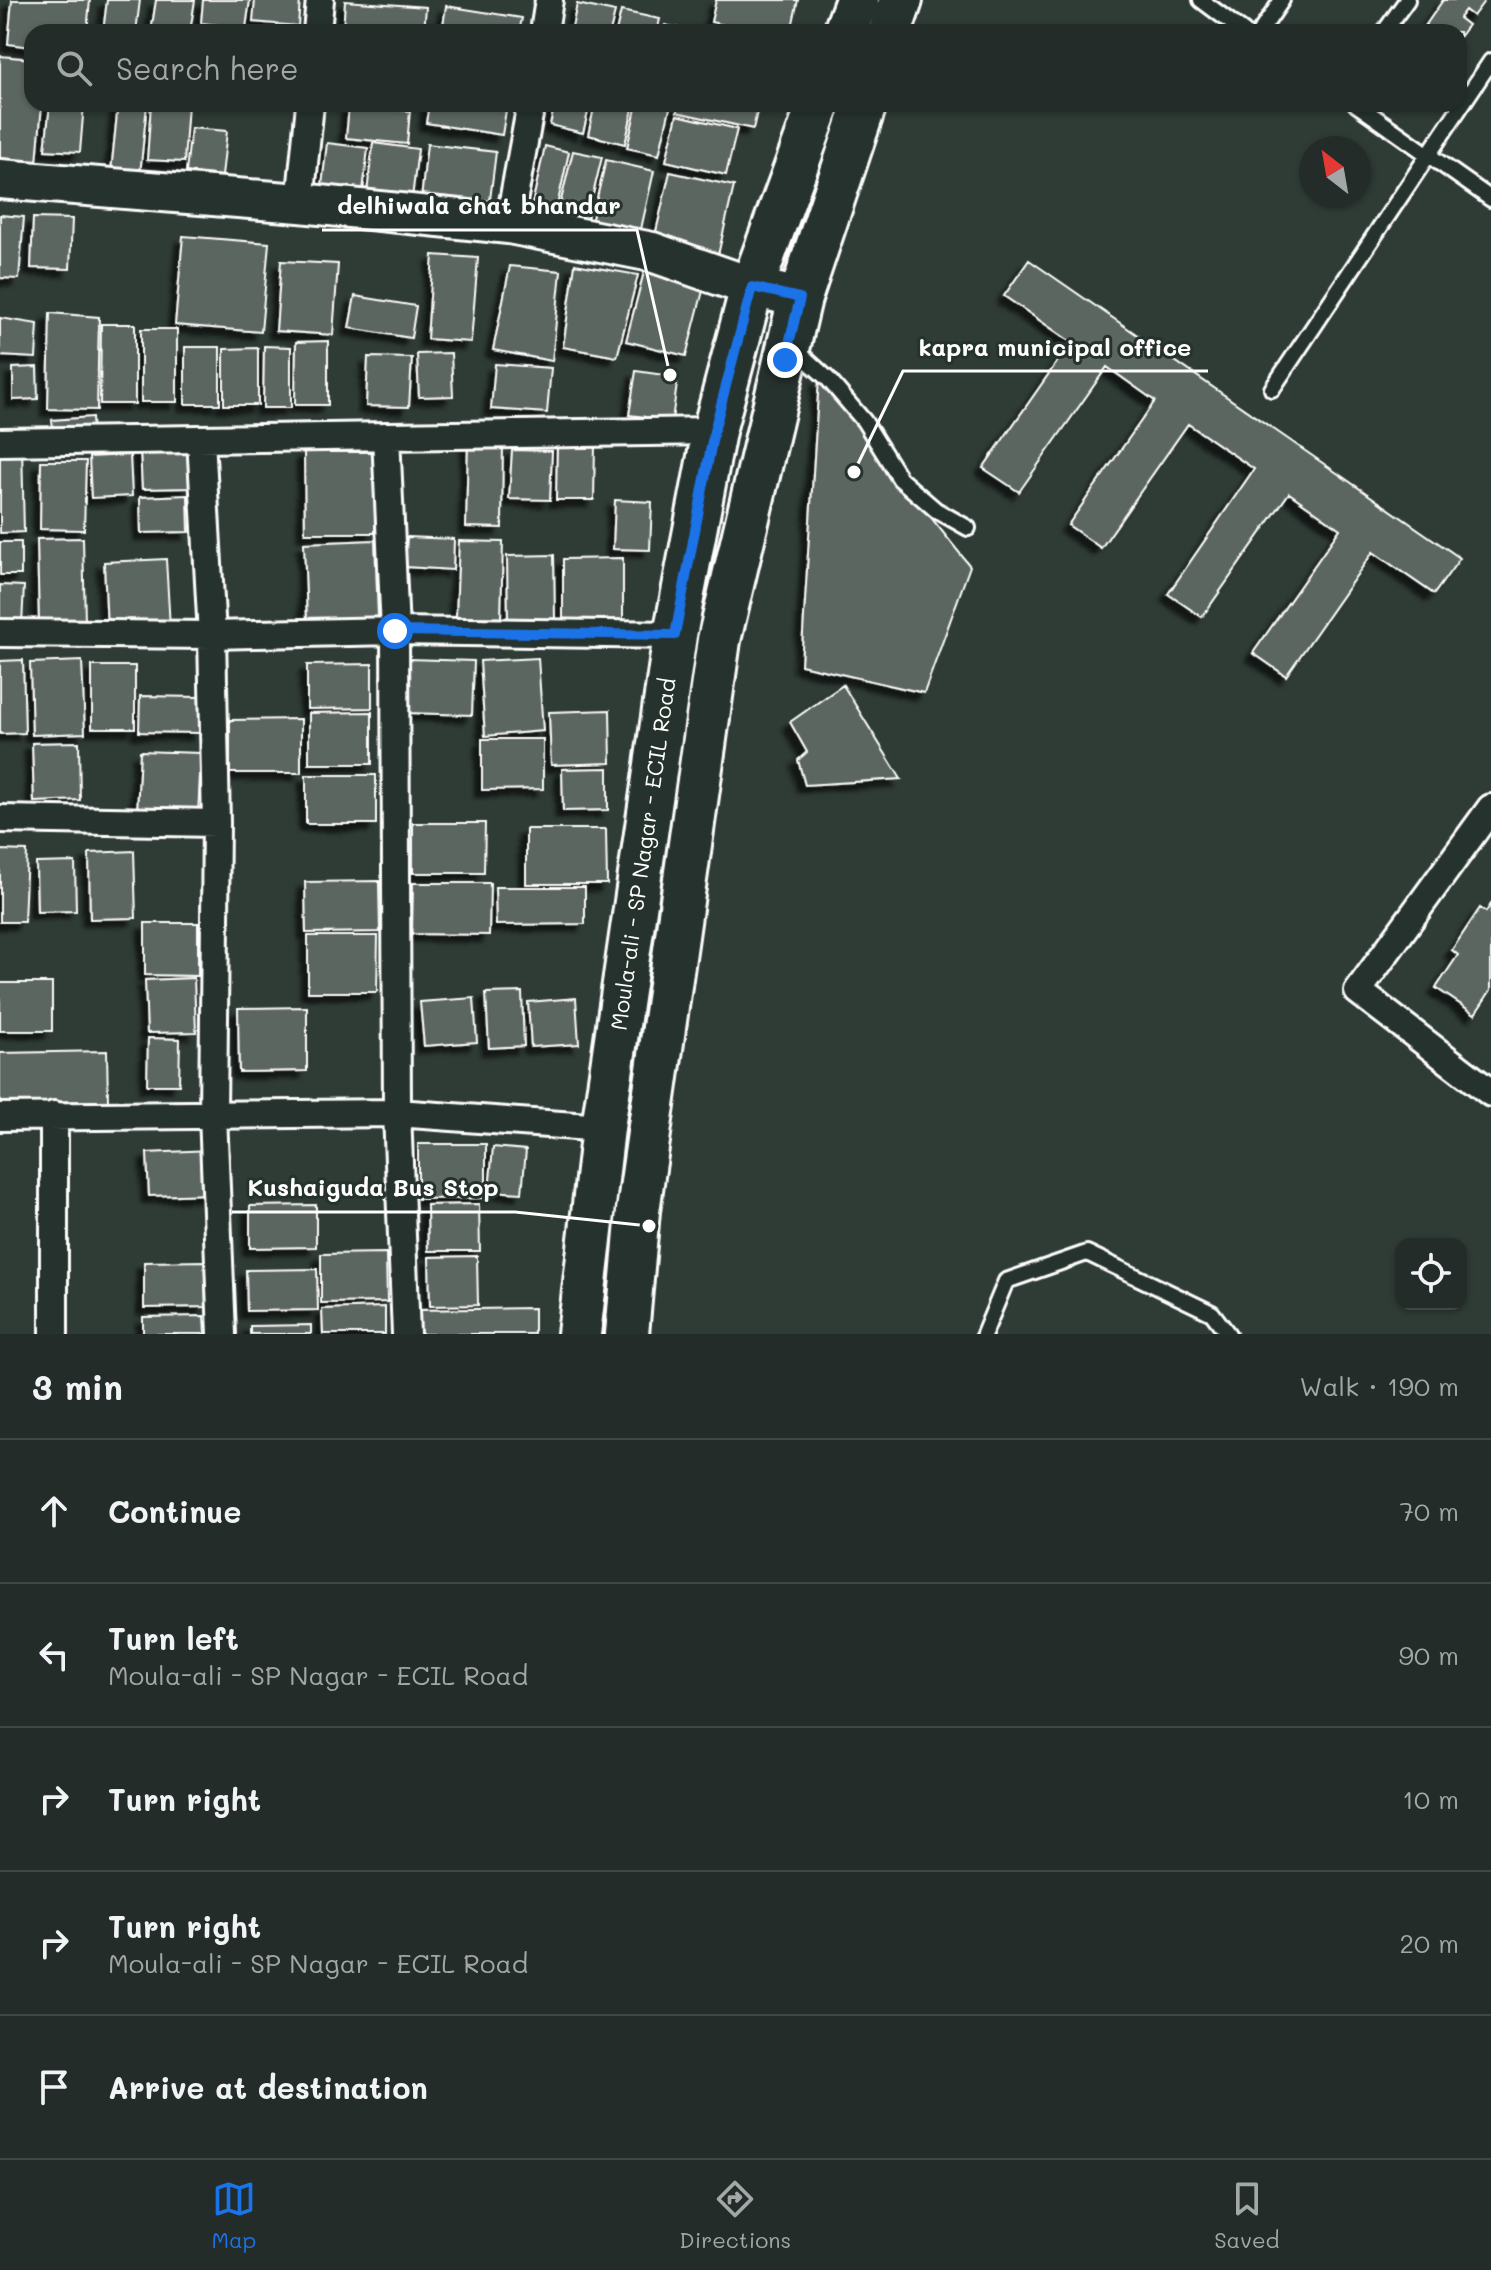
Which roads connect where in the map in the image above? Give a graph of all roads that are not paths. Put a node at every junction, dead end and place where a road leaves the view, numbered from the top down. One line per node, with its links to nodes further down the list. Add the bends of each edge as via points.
1 (320, 0): 8 (street)
2 (549, 0): 9 (street)
3 (857, 0): 10 (main road)
4 (901, 0): 11 (main road)
5 (1201, 0): 12 (lane)
6 (1282, 0): 13 (lane)
7 (1407, 0): 14 (lane)
8 (318, 24)
9 (545, 24)
10 (848, 24)
11 (893, 24)
12 (1233, 24)
13 (1266, 24)
14 (1390, 24)
15 (1491, 61): 16 (lane)
16 (1467, 96)
17 (309, 112): 26 (street)
18 (530, 112): 27 (street)
19 (816, 112): 28 (main road, Moula-ali - SP Nagar - ECIL Road)
20 (862, 112): 29 (main road, Moula-ali - SP Nagar - ECIL Road)
21 (1367, 112): 23 (lane)
22 (1456, 112): 23 (lane)
23 (1426, 155): 25 (lane); 31 (lane)
24 (0, 179): 26 (street)
25 (1491, 199)
26 (300, 203): 27 (street)
27 (509, 224): 28 (street, via 652,252)
28 (752, 287): 29 (street); 32 (main road, Moula-ali - SP Nagar - ECIL Road)
29 (800, 298): 30 (main road, Moula-ali - SP Nagar - ECIL Road)
30 (789, 344): 36 (lane, via 864,421 900,479 936,510); 54 (main road, Moula-ali - SP Nagar - ECIL Road, via 719,640 638,1211)
31 (1272, 389)
32 (714, 431): 33 (street); 40 (main road, Moula-ali - SP Nagar - ECIL Road)
33 (386, 436): 34 (street); 37 (street)
34 (201, 439): 35 (street); 39 (street)
35 (0, 442)
36 (968, 528)
37 (395, 631): 39 (street); 40 (street); 45 (street)
38 (0, 633): 39 (street)
39 (212, 635): 43 (street)
40 (675, 635): 49 (main road, Moula-ali - SP Nagar - ECIL Road)
41 (1491, 808): 44 (street, via 1358,991)
42 (0, 819): 43 (street)
43 (216, 823): 47 (street)
44 (1491, 1093)
45 (397, 1113): 47 (street); 49 (street); 52 (street)
46 (54, 1115): 47 (street); 48 (street); 50 (street)
47 (213, 1115): 51 (street)
48 (0, 1117)
49 (603, 1128): 53 (main road, Moula-ali - SP Nagar - ECIL Road)
50 (54, 1334)
51 (222, 1334)
52 (406, 1334)
53 (579, 1334)
54 (627, 1334)
55 (984, 1334): 56 (lane, via 1006,1281 1087,1253 1212,1313)
56 (1228, 1334)

